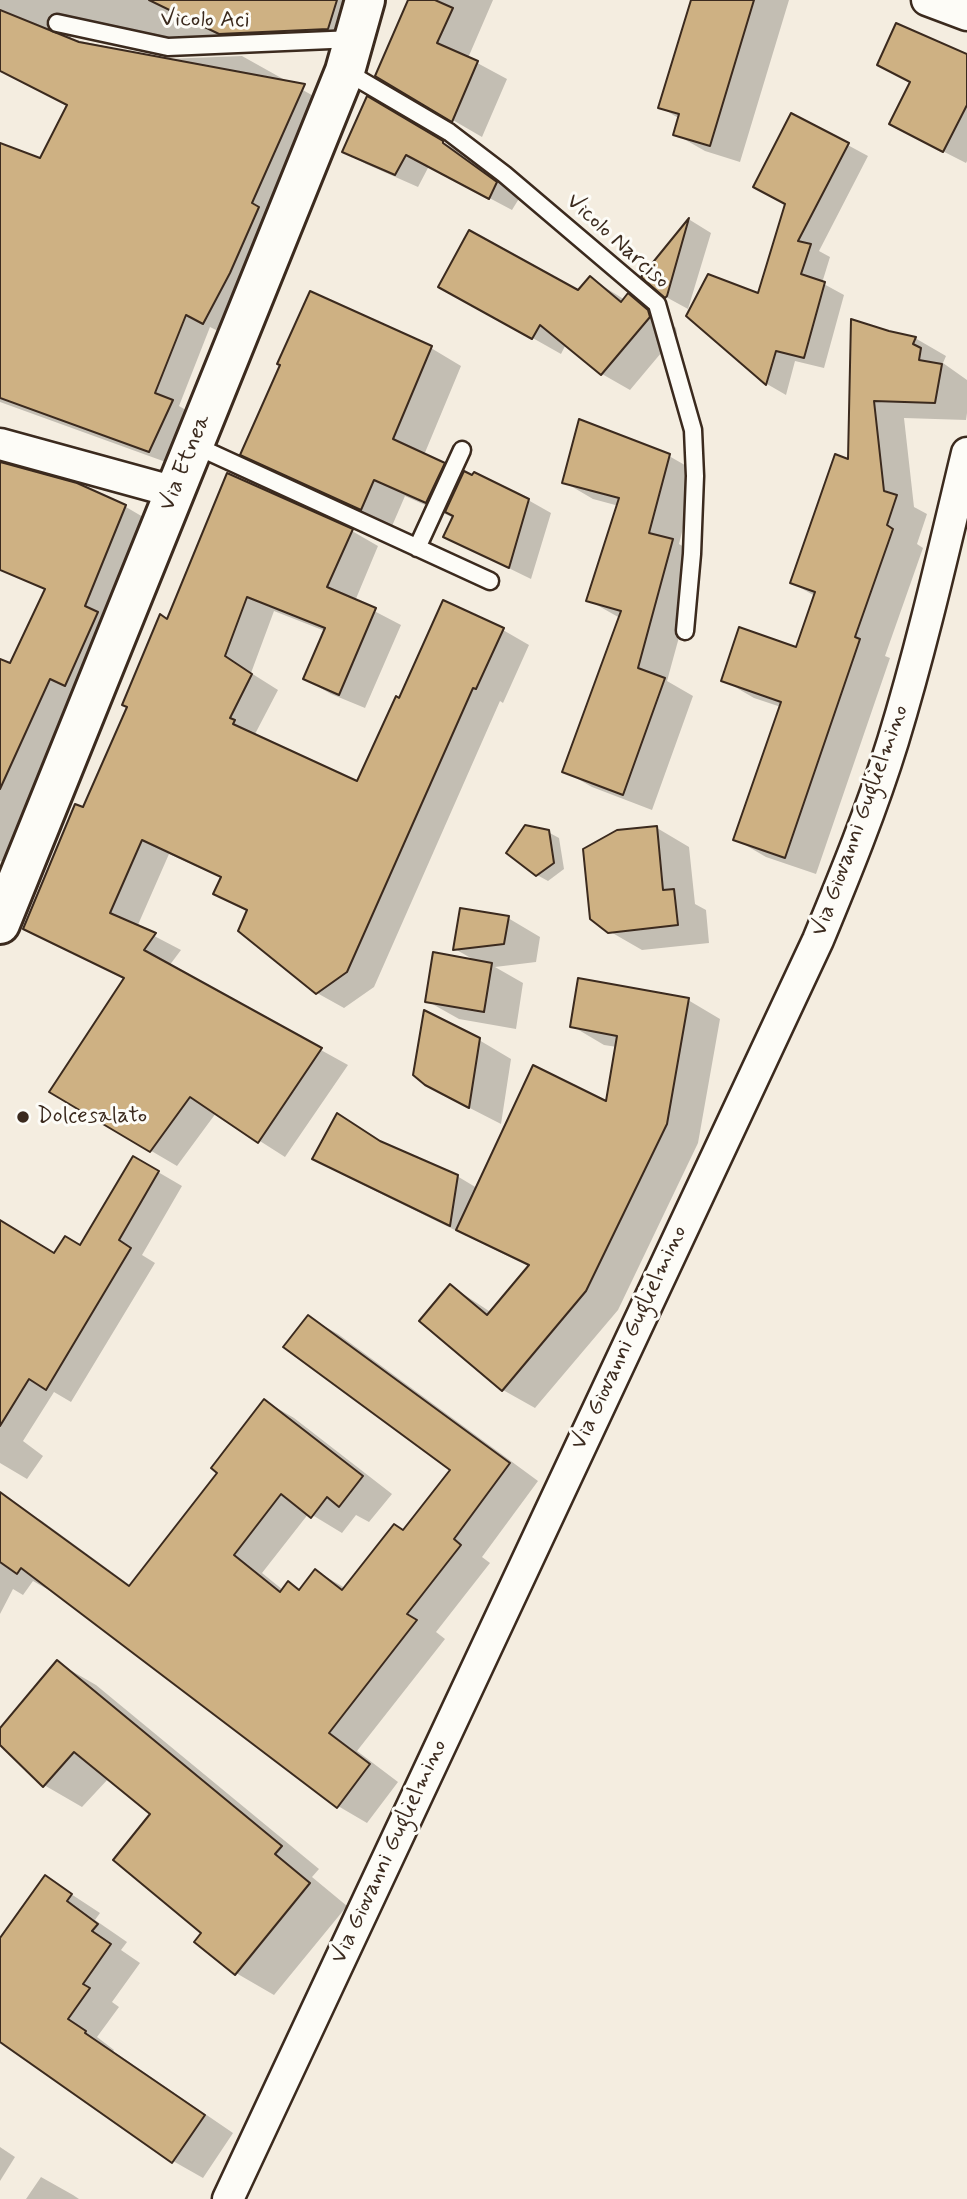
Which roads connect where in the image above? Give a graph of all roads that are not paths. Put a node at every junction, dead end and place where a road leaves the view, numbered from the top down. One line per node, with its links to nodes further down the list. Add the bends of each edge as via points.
1 (365, 0): 5 (main road, Via Etnea)
2 (927, 0): 3 (street)
3 (967, 15)
4 (57, 23): 5 (lane, Vicolo Aci, via 168,47)
5 (350, 55): 7 (main road, Via Etnea); 13 (lane, Vicolo Narciso, via 504,174 657,304 693,429 692,554)
6 (0, 444): 10 (street)
7 (194, 445): 10 (main road, Via Etnea); 11 (lane)
8 (462, 450): 11 (lane)
9 (967, 453): 15 (street, Via Giovanni Guglielmino, via 893,742 818,940)
10 (175, 492): 14 (main road, Via Etnea)
11 (417, 548): 12 (lane)
12 (490, 581)
13 (685, 631)
14 (0, 924)
15 (228, 2199)

